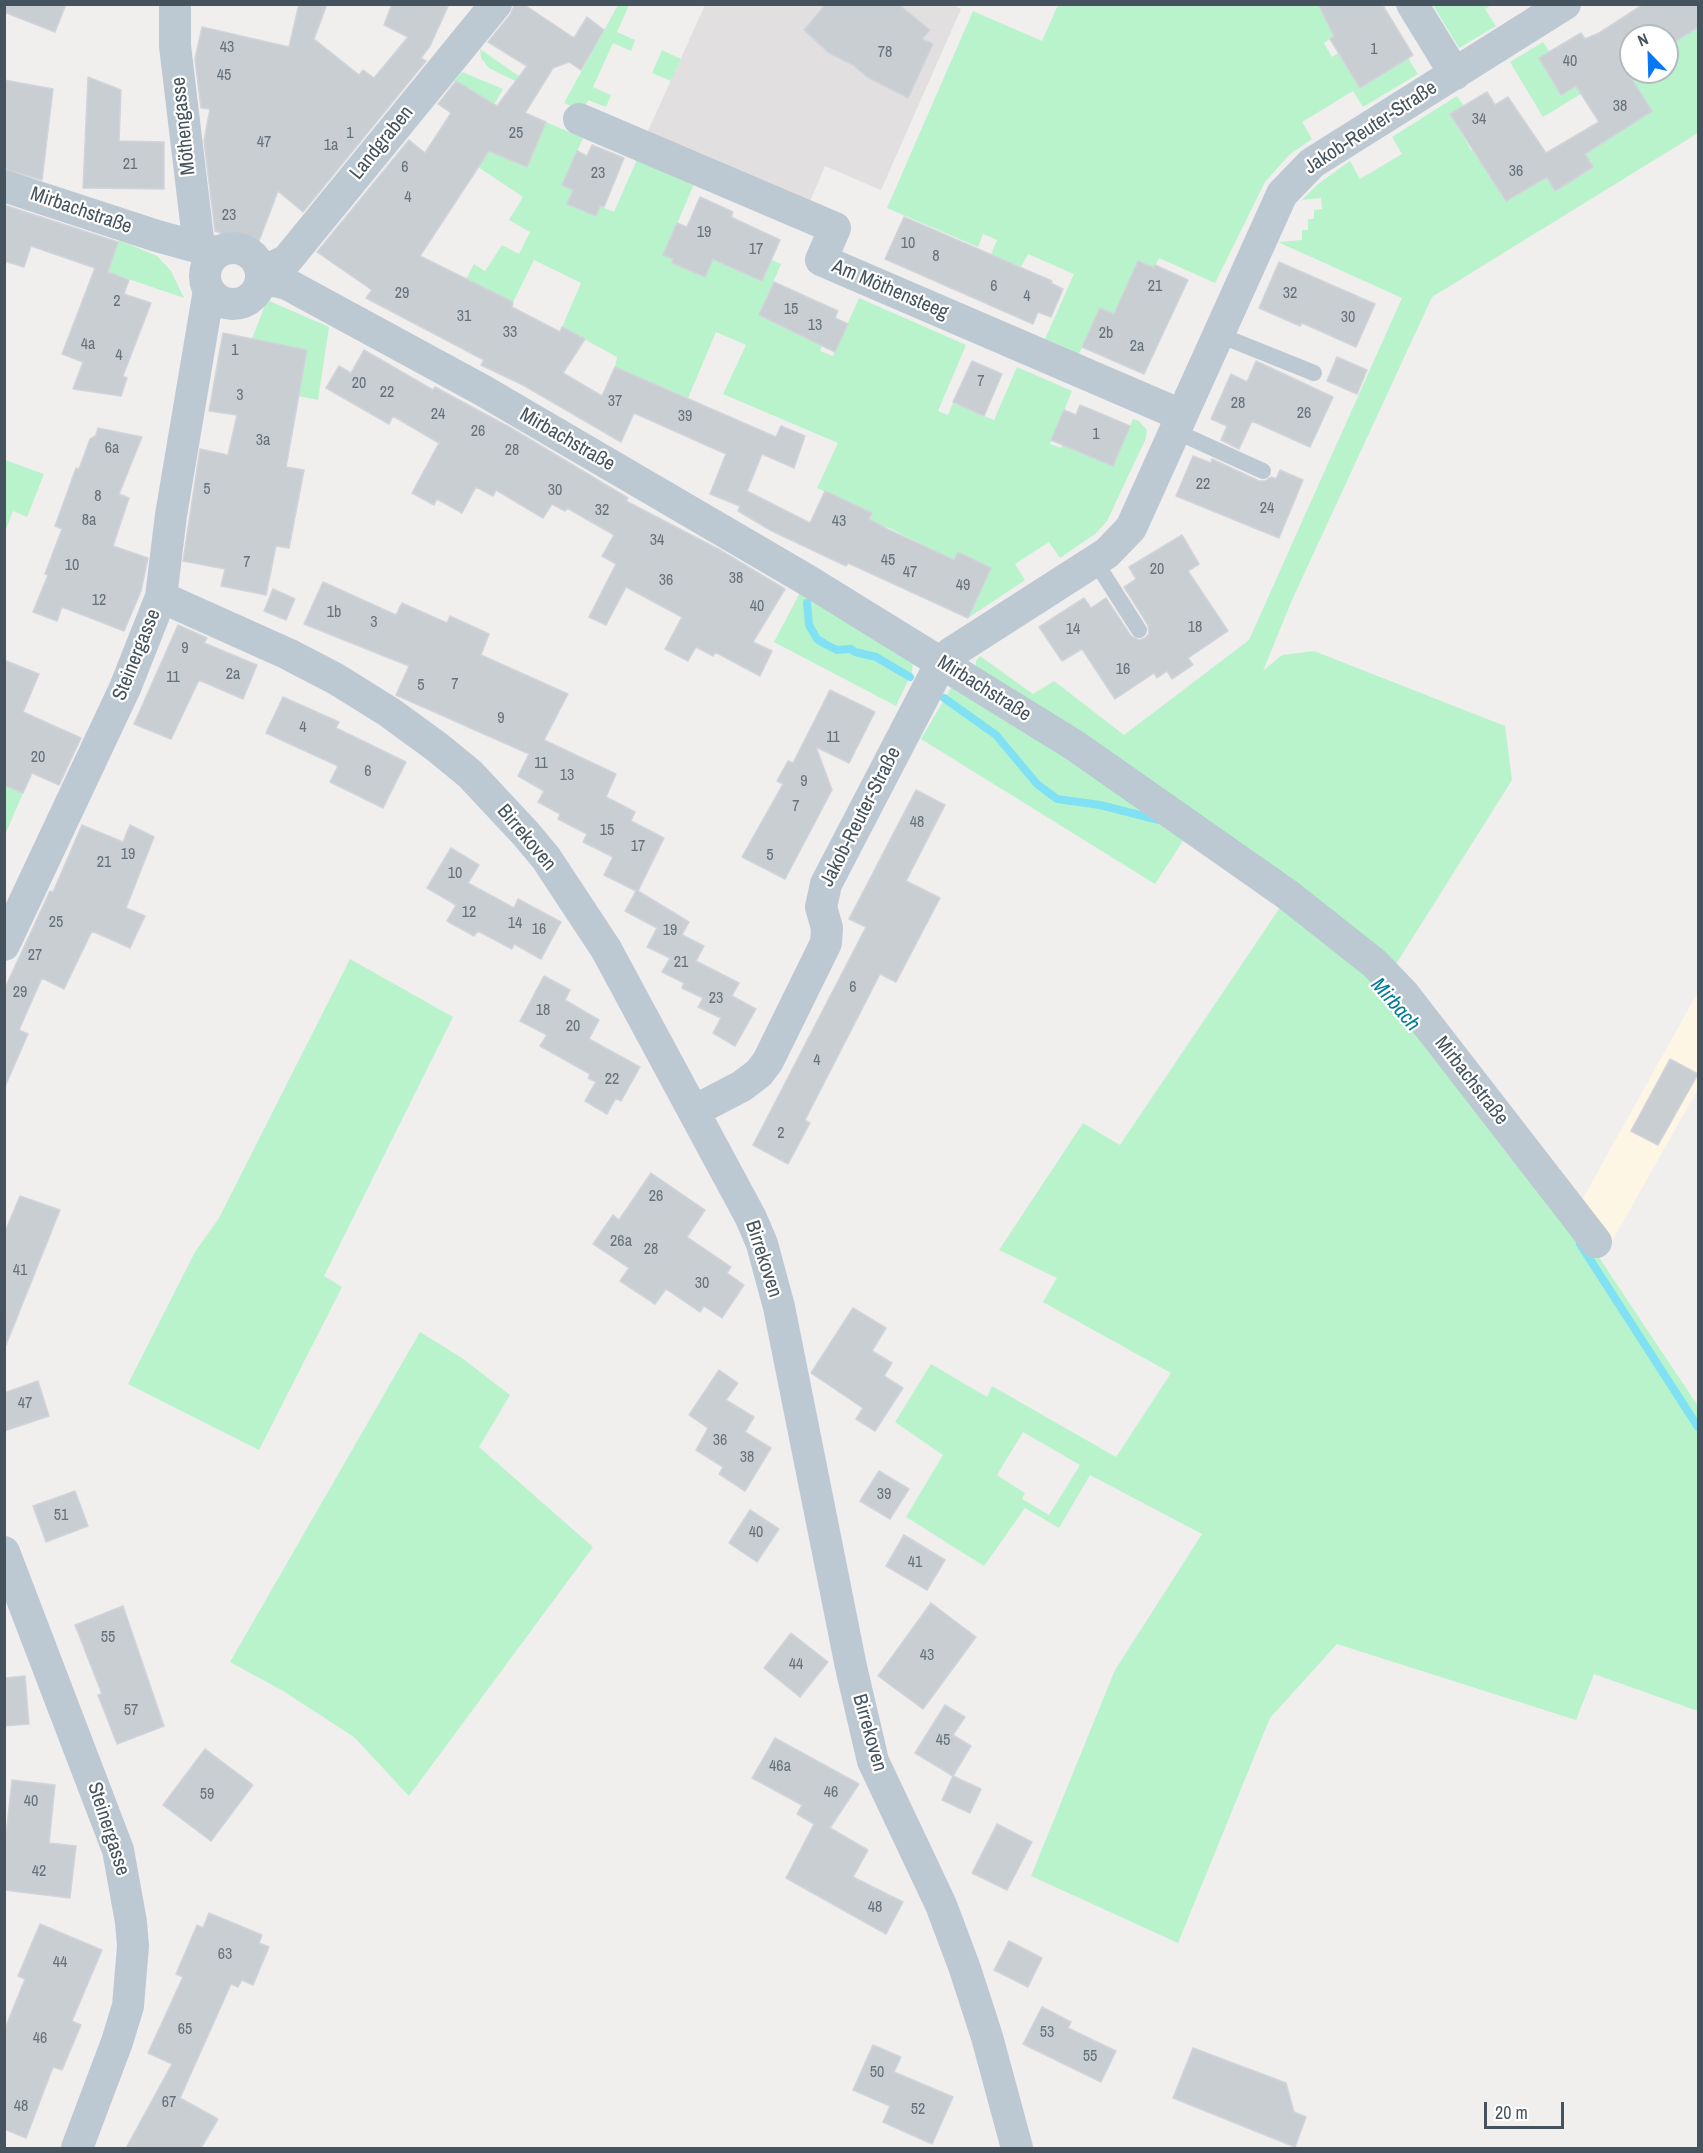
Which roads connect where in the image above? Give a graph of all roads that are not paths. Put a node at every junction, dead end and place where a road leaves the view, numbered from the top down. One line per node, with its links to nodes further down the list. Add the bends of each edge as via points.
1 (175, 4): 9 (street, Möthengasse, via 175,46)
2 (496, 4): 10 (street, Landgraben, via 287,260)
3 (1412, 4): 5 (street)
4 (1565, 4): 5 (street, Jakob-Reuter-Straße)
5 (1455, 74): 12 (street, Jakob-Reuter-Straße, via 1329,151 1297,176 1271,215)
6 (579, 118): 14 (street, Am Möthensteeg, via 835,228 821,260)
7 (4, 186): 8 (street, Mirbachstraße)
8 (157, 236): 9 (street, Mirbachstraße); 11 (street, Mirbachstraße, via 172,245)
9 (208, 250): 10 (street, Mirbachstraße, via 245,251 258,264); 11 (street, via 206,271)
10 (260, 278): 11 (street, via 250,298); 19 (street, Mirbachstraße, via 287,284 482,390)
11 (217, 293): 17 (street, Steinergasse, via 201,344)
12 (1217, 334): 13 (lane); 14 (street, Jakob-Reuter-Straße)
13 (1314, 373)
14 (1178, 423): 15 (lane); 16 (street, Jakob-Reuter-Straße, via 1131,528 1117,546)
15 (1263, 471)
16 (1095, 561): 18 (lane); 19 (street, Jakob-Reuter-Straße)
17 (161, 597): 20 (street, Steinergasse, via 115,708); 21 (street, Birrekoven, via 336,679 389,712 470,774 526,834 571,896 606,949)
18 (1139, 630)
19 (941, 663): 21 (street, Jakob-Reuter-Straße, via 826,884 821,907 827,928 826,943 768,1061 742,1086); 22 (street, Mirbachstraße, via 1074,745 1184,821 1374,963 1403,993)
20 (4, 945)
21 (694, 1111): 25 (street, Birrekoven, via 762,1244 779,1307 873,1761 949,1926 987,2037)
22 (1596, 1242)
23 (4, 1552): 24 (street, Steinergasse, via 118,1850 131,1922 128,2006)
24 (77, 2148)
25 (1017, 2148)

